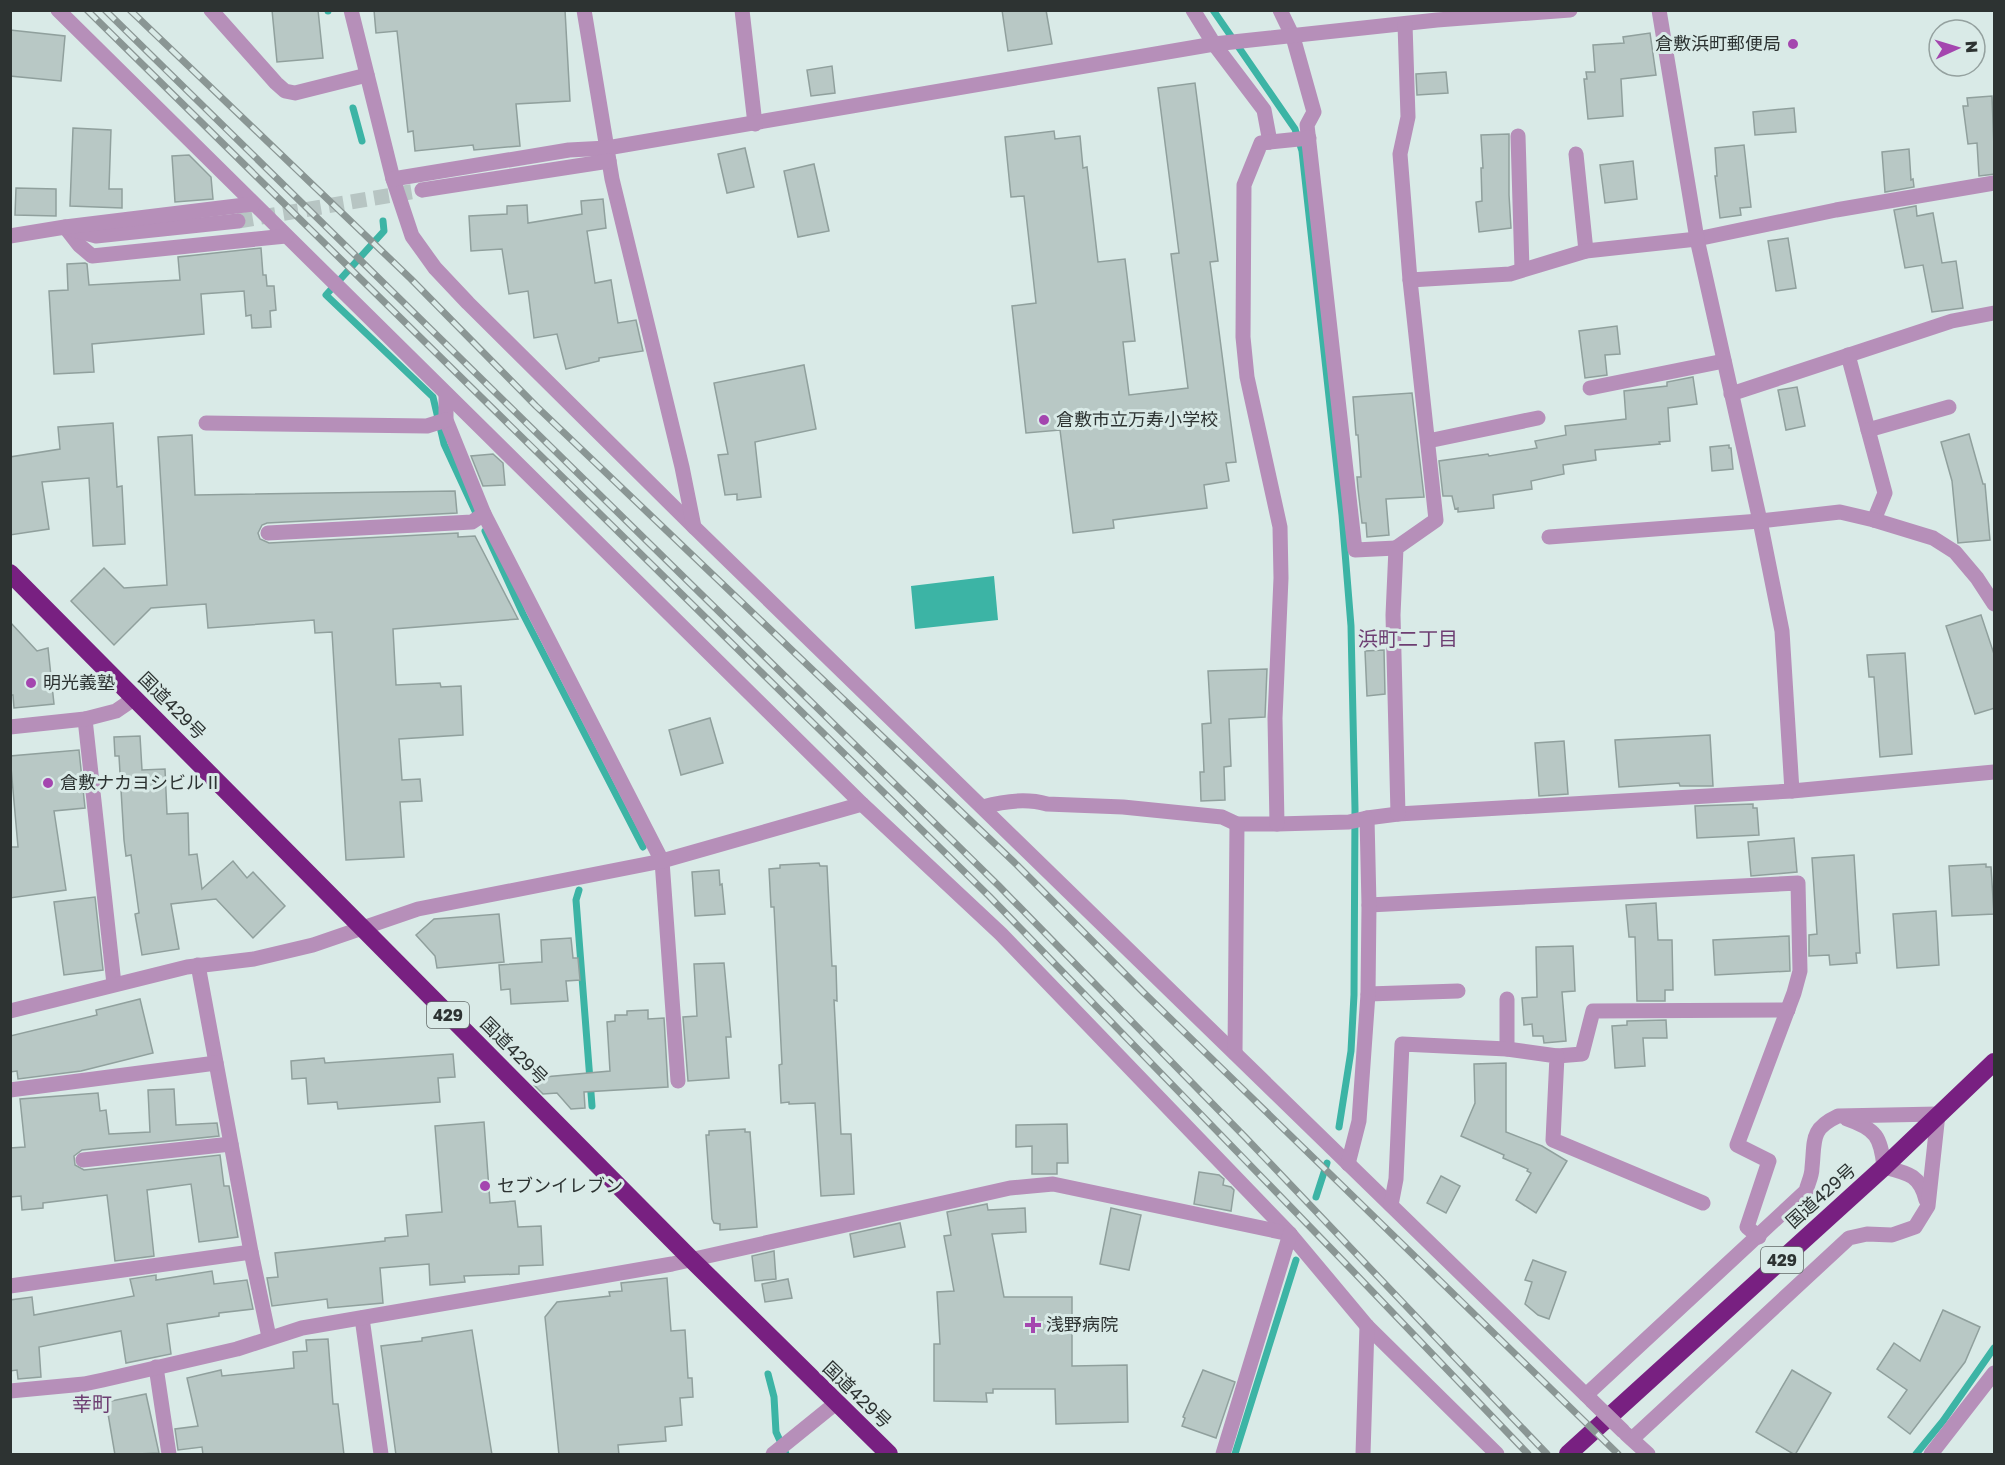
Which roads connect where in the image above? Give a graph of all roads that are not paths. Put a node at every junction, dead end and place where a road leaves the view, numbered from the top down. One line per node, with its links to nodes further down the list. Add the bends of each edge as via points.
1 (58, 10): 24 (street)
2 (212, 10): 14 (street, via 285,91 295,93)
3 (351, 10): 14 (street)
4 (584, 10): 20 (street)
5 (742, 10): 15 (street)
6 (1193, 10): 13 (street)
7 (1281, 10): 12 (street)
8 (1570, 10): 10 (street)
9 (1659, 10): 29 (street)
10 (1438, 15): 11 (street)
11 (1405, 24): 12 (street); 32 (street, via 1408,117 1400,154)
12 (1293, 37): 13 (street); 17 (street, via 1314,112)
13 (1228, 43): 15 (street); 18 (street, via 1264,110)
14 (367, 75): 21 (street)
15 (755, 124): 20 (street)
16 (1518, 136): 31 (street)
17 (1302, 139): 18 (street); 51 (street, via 1355,550)
18 (1270, 142): 64 (street, via 1261,143 1244,185 1243,337 1247,376 1280,527 1275,718)
19 (1576, 154): 30 (street)
20 (608, 155): 21 (street, via 569,150); 23 (street); 48 (street)
21 (393, 179): 48 (street, via 412,236 435,268)
22 (1995, 183): 29 (street)
23 (422, 190)
24 (253, 204): 26 (street); 28 (street)
25 (238, 221): 26 (street, via 96,236)
26 (65, 227): 27 (street); 28 (street, via 92,256)
27 (10, 236)
28 (286, 236): 37 (street)
29 (1697, 239): 30 (street); 35 (street)
30 (1586, 251): 31 (street)
31 (1522, 269): 32 (street, via 1510,274)
32 (1410, 280): 44 (street)
33 (1995, 313): 34 (street, via 1952,321)
34 (1848, 355): 38 (street); 43 (street)
35 (1724, 361): 36 (street); 38 (street)
36 (1590, 388)
37 (446, 394): 41 (street); 59 (street)
38 (1731, 394): 47 (street)
39 (1949, 407): 43 (street)
40 (1538, 418): 44 (street)
41 (441, 421): 42 (street, via 427,426); 45 (street)
42 (206, 423)
43 (1868, 429): 46 (street, via 1885,493)
44 (1428, 441): 51 (street, via 1436,520)
45 (478, 518): 49 (street); 65 (street)
46 (1875, 520): 47 (street, via 1840,512); 53 (street, via 1933,538 1955,552)
47 (1760, 521): 50 (street); 58 (street, via 1782,631)
48 (694, 526): 60 (street)
49 (268, 533)
50 (1549, 537)
51 (1396, 548): 61 (street, via 1393,615)
52 (10, 573): 54 (highway, 国道429号 / 429)
53 (1995, 604)
54 (135, 698): 55 (street, via 116,711); 67 (highway, 国道429号 / 429)
55 (85, 719): 56 (street); 69 (street)
56 (10, 727)
57 (1995, 771): 58 (street)
58 (1792, 791): 61 (street)
59 (862, 804): 65 (street); 91 (street, via 1001,934)
60 (983, 807): 63 (street, via 1035,801 1222,817); 76 (street)
61 (1398, 814): 62 (street)
62 (1359, 820): 64 (street); 66 (street)
63 (1237, 824): 64 (street); 76 (street)
64 (1277, 824)
65 (662, 861): 67 (street, via 418,909); 80 (street)
66 (1369, 905): 71 (street); 73 (street, via 1798,883 1800,971)
67 (363, 929): 68 (street, via 254,959); 94 (highway, 国道429号 / 429)
68 (198, 965): 69 (street); 79 (street)
69 (114, 984): 74 (street)
70 (1458, 991): 71 (street)
71 (1368, 994): 86 (street, via 1359,1121)
72 (1507, 999): 75 (street)
73 (1788, 1010): 77 (street, via 1593,1011 1582,1054); 92 (street, via 1737,1145 1769,1161 1747,1227)
74 (10, 1011)
75 (1507, 1049): 77 (street); 89 (street, via 1402,1044 1396,1179)
76 (1235, 1053): 86 (street)
77 (1557, 1056): 88 (street, via 1552,1140)
78 (1995, 1062): 82 (highway, 国道429号 / 429)
79 (216, 1063): 81 (street); 84 (street)
80 (678, 1081)
81 (10, 1090)
82 (1938, 1114): 83 (street); 87 (highway, 国道429号 / 429); 90 (street)
83 (1838, 1116): 87 (street, via 1863,1125 1876,1135 1882,1144); 92 (street, via 1823,1123 1814,1137 1812,1171 1806,1191)
84 (231, 1144): 85 (street); 93 (street)
85 (83, 1160)
86 (1348, 1164): 89 (street)
87 (1884, 1167): 90 (street, via 1915,1178 1923,1188); 112 (highway, 国道429号 / 429)
88 (1703, 1203)
89 (1391, 1205): 102 (street)
90 (1928, 1206): 104 (street, via 1915,1227 1892,1235 1849,1238)
91 (1290, 1234): 94 (street, via 1053,1184 981,1194); 97 (street); 110 (street)
92 (1759, 1237): 102 (street)
93 (251, 1252): 95 (street); 98 (street)
94 (691, 1259): 96 (street); 103 (highway, 国道429号 / 429)
95 (10, 1286)
96 (362, 1318): 98 (street); 108 (street)
97 (1367, 1326): 106 (street); 111 (street)
98 (269, 1337): 99 (street, via 237,1349)
99 (156, 1367): 101 (street, via 84,1384); 107 (street)
100 (1995, 1373): 114 (street)
101 (10, 1391)
102 (1589, 1398): 104 (street, bridge)
103 (836, 1403): 105 (street); 109 (highway, 国道429号 / 429)
104 (1627, 1435): 113 (street)
105 (778, 1450)
106 (1494, 1453)
107 (169, 1455)
108 (381, 1455)
109 (889, 1455)
110 (1223, 1455)
111 (1363, 1455)
112 (1568, 1455)
113 (1648, 1455)
114 (1931, 1455)

